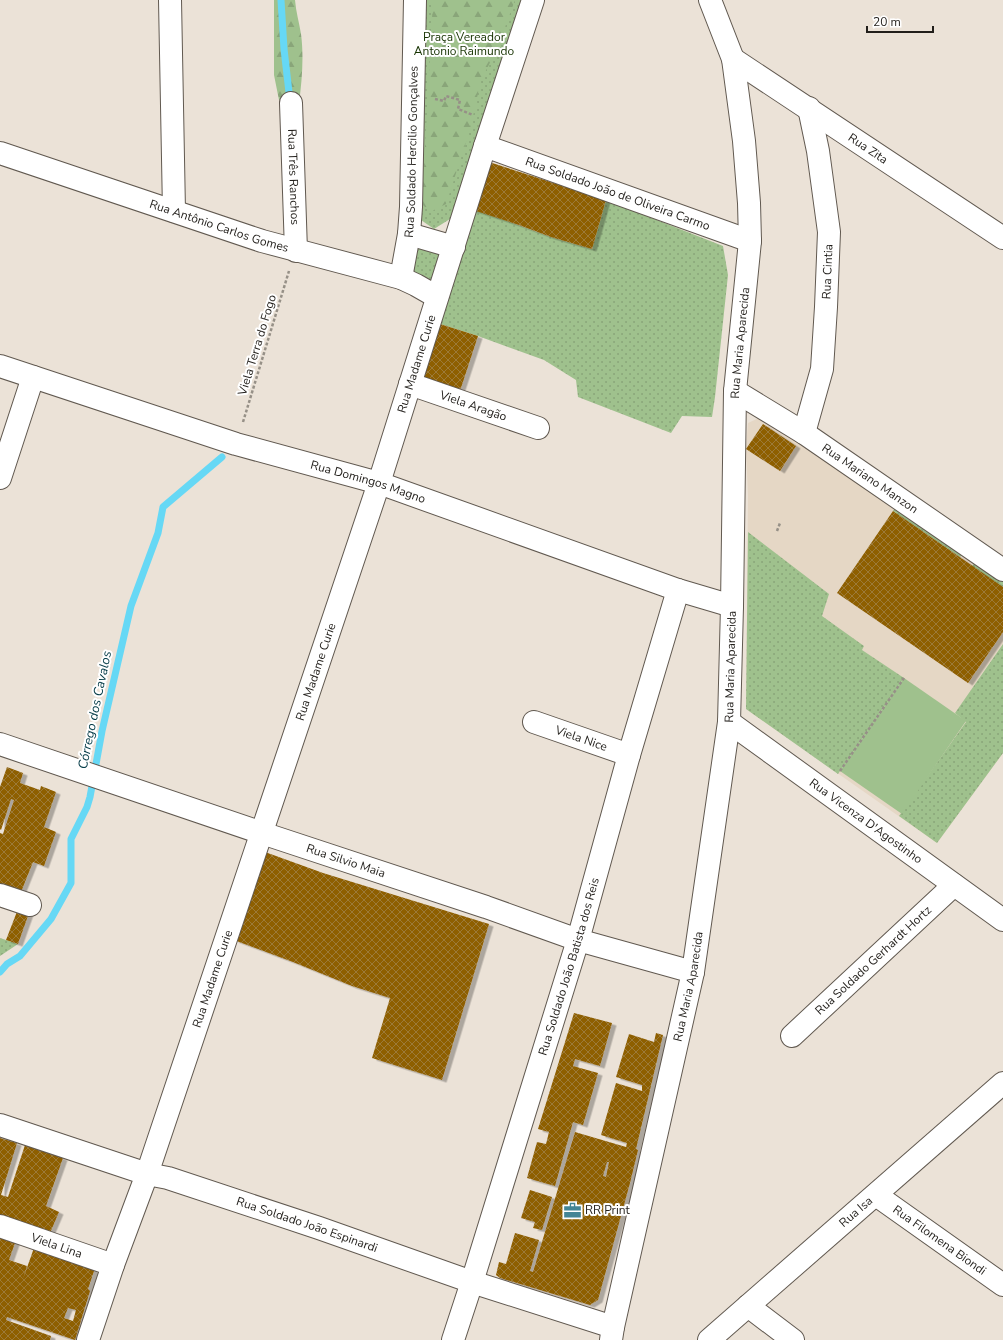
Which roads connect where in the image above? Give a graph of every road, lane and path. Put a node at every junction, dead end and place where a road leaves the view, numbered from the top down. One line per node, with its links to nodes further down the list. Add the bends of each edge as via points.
1 (170, 0): 12 (street)
2 (415, 0): 13 (street, Rua Soldado Hercilio Gonçalves)
3 (533, 0): 10 (street, Rua Madame Curie)
4 (710, 0): 5 (street, Rua Maria Aparecida)
5 (733, 59): 8 (street, Rua Zita); 15 (street, Rua Maria Aparecida, via 744,141)
6 (430, 97): 9 (path, via 444,101 446,96 460,100 458,109)
7 (291, 104): 17 (street, Rua Três Ranchos)
8 (809, 108): 14 (street, Rua Zita); 25 (street, Rua Cintia, via 818,151 829,232 822,369)
9 (478, 117)
10 (486, 146): 15 (street, Rua Soldado João de Oliveira Carmo); 16 (street, Rua Madame Curie)
11 (0, 153): 12 (street, Rua Antônio Carlos Gomes)
12 (174, 211): 17 (street, Rua Antônio Carlos Gomes)
13 (409, 234): 16 (street); 18 (street, Rua Soldado Hercilio Gonçalves)
14 (1003, 238)
15 (750, 241): 23 (street, Rua Maria Aparecida)
16 (454, 247): 19 (street, Rua Madame Curie)
17 (296, 251): 18 (street, Rua Antônio Carlos Gomes); 26 (path, Viela Terra do Fogo)
18 (401, 278): 19 (street, Rua Antônio Carlos Gomes)
19 (437, 297): 22 (street, Rua Madame Curie)
20 (0, 366): 21 (street, Rua Domingos Magno)
21 (33, 377): 26 (street, Rua Domingos Magno); 27 (street)
22 (410, 384): 24 (street, Viela Aragão); 28 (street, Rua Madame Curie)
23 (735, 391): 25 (street, Rua Mariano Manzon); 33 (street, Rua Maria Aparecida)
24 (538, 428)
25 (804, 433): 31 (street, Rua Mariano Manzon)
26 (236, 444): 28 (street, Rua Domingos Magno)
27 (0, 478)
28 (379, 483): 32 (street, Rua Domingos Magno); 40 (street, Rua Madame Curie)
29 (780, 523): 30 (path)
30 (777, 531)
31 (1003, 570)
32 (678, 590): 33 (street, Rua Domingos Magno); 38 (street, Rua Soldado João Batista dos Reis)
33 (732, 606): 36 (street, Rua Maria Aparecida)
34 (904, 678): 39 (path)
35 (534, 722): 38 (street, Viela Nice)
36 (730, 722): 41 (street, Rua Vicenza D'Agostinho); 46 (street, Rua Maria Aparecida)
37 (0, 744): 40 (street, Rua Silvio Maia)
38 (629, 754): 45 (street, Rua Soldado João Batista dos Reis)
39 (840, 771)
40 (262, 833): 45 (street, Rua Silvio Maia); 50 (street, Rua Madame Curie)
41 (954, 885): 44 (street, Rua Vicenza D'Agostinho); 47 (street, Rua Soldado Gerhardt Hortz)
42 (0, 895): 43 (street)
43 (30, 905)
44 (1003, 920)
45 (578, 940): 46 (street, Rua Silvio Maia); 54 (street, Rua Soldado João Batista dos Reis)
46 (693, 972): 57 (street, Rua Maria Aparecida)
47 (792, 1036)
48 (999, 1094): 51 (street, Rua Isa)
49 (0, 1125): 50 (street, Rua Soldado João Espinardi)
50 (147, 1174): 53 (street, Rua Madame Curie); 54 (street, Rua Soldado João Espinardi, via 168,1178 311,1225)
51 (876, 1195): 55 (street, Rua Filomena Biondi); 56 (street, Rua Isa)
52 (0, 1226): 53 (street, Viela Lina)
53 (112, 1265): 58 (street, Rua Madame Curie)
54 (472, 1282): 57 (street, Rua Soldado João Espinardi); 59 (street, Rua Soldado João Batista dos Reis)
55 (1003, 1285)
56 (748, 1306): 60 (street, Rua Isa); 61 (street)
57 (612, 1333)
58 (88, 1340)
59 (453, 1340)
60 (709, 1340)
61 (793, 1340)

